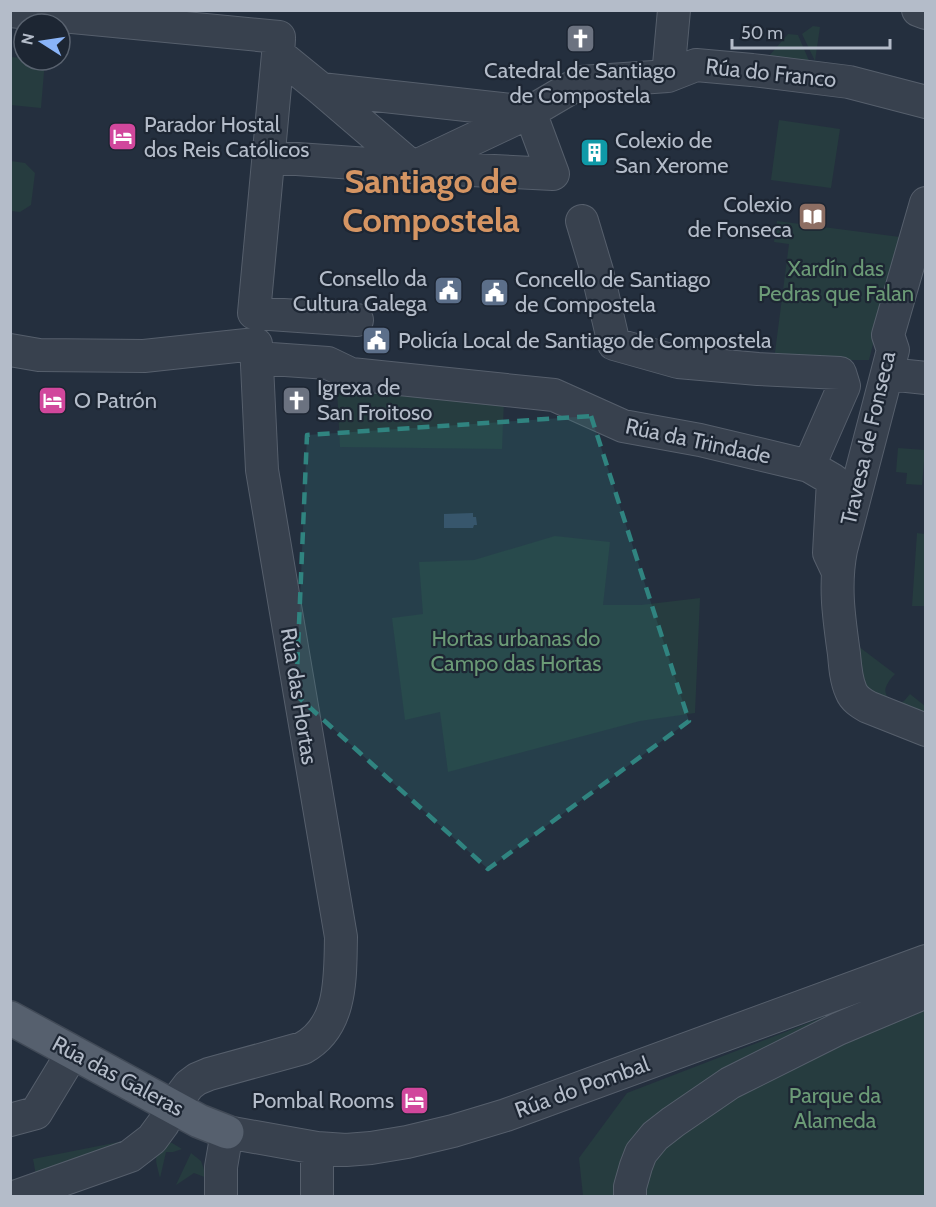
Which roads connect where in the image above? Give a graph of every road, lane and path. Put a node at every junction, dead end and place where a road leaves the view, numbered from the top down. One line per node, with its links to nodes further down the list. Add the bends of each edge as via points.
1 (674, 10): 6 (street)
2 (918, 10): 4 (street)
3 (10, 11): 5 (street)
4 (926, 13)
5 (279, 38): 7 (street); 10 (street)
6 (668, 76): 8 (street, Rúa do Franco, via 696,65 752,70 849,82); 9 (street, Rúa do Franco, via 581,82)
7 (321, 89): 9 (street); 11 (street)
8 (926, 102)
9 (530, 112): 11 (street); 11 (street, via 553,174)
10 (268, 158): 11 (street); 14 (street, via 254,313)
11 (412, 167)
12 (926, 202): 17 (street, Travesa de Fonseca, via 888,335 894,350)
13 (582, 221): 19 (street, via 614,344 678,362 840,373 844,386)
14 (357, 320)
15 (10, 350): 16 (street, Rúa da Trindade, via 144,356)
16 (256, 351): 19 (street, Rúa da Trindade, via 328,363 351,374 554,395 623,426); 26 (street, Rúa das Hortas, via 262,470 341,937 340,974 335,1009 314,1042 209,1074 189,1085)
17 (888, 374): 18 (street); 20 (street, Travesa de Fonseca)
18 (926, 378)
19 (799, 464): 20 (street, via 833,480 830,553)
20 (837, 570): 21 (street, via 839,617 850,690 868,707)
21 (926, 730)
22 (926, 961): 29 (street, Rúa do Pombal, via 506,1115 387,1146)
23 (926, 992): 33 (street, via 837,1029 730,1083 672,1122 641,1153)
24 (10, 1018): 25 (main road, Rúa das Galeras)
25 (73, 1052): 26 (main road, Rúa das Galeras); 27 (street, via 36,1113)
26 (179, 1098): 28 (main road, Rúa das Galeras, via 208,1125); 30 (street, via 152,1138 130,1156)
27 (10, 1120)
28 (227, 1132): 29 (street, Rúa do Pombal); 31 (street)
29 (317, 1148): 32 (street)
30 (17, 1197)
31 (221, 1197)
32 (317, 1197)
33 (630, 1197)

